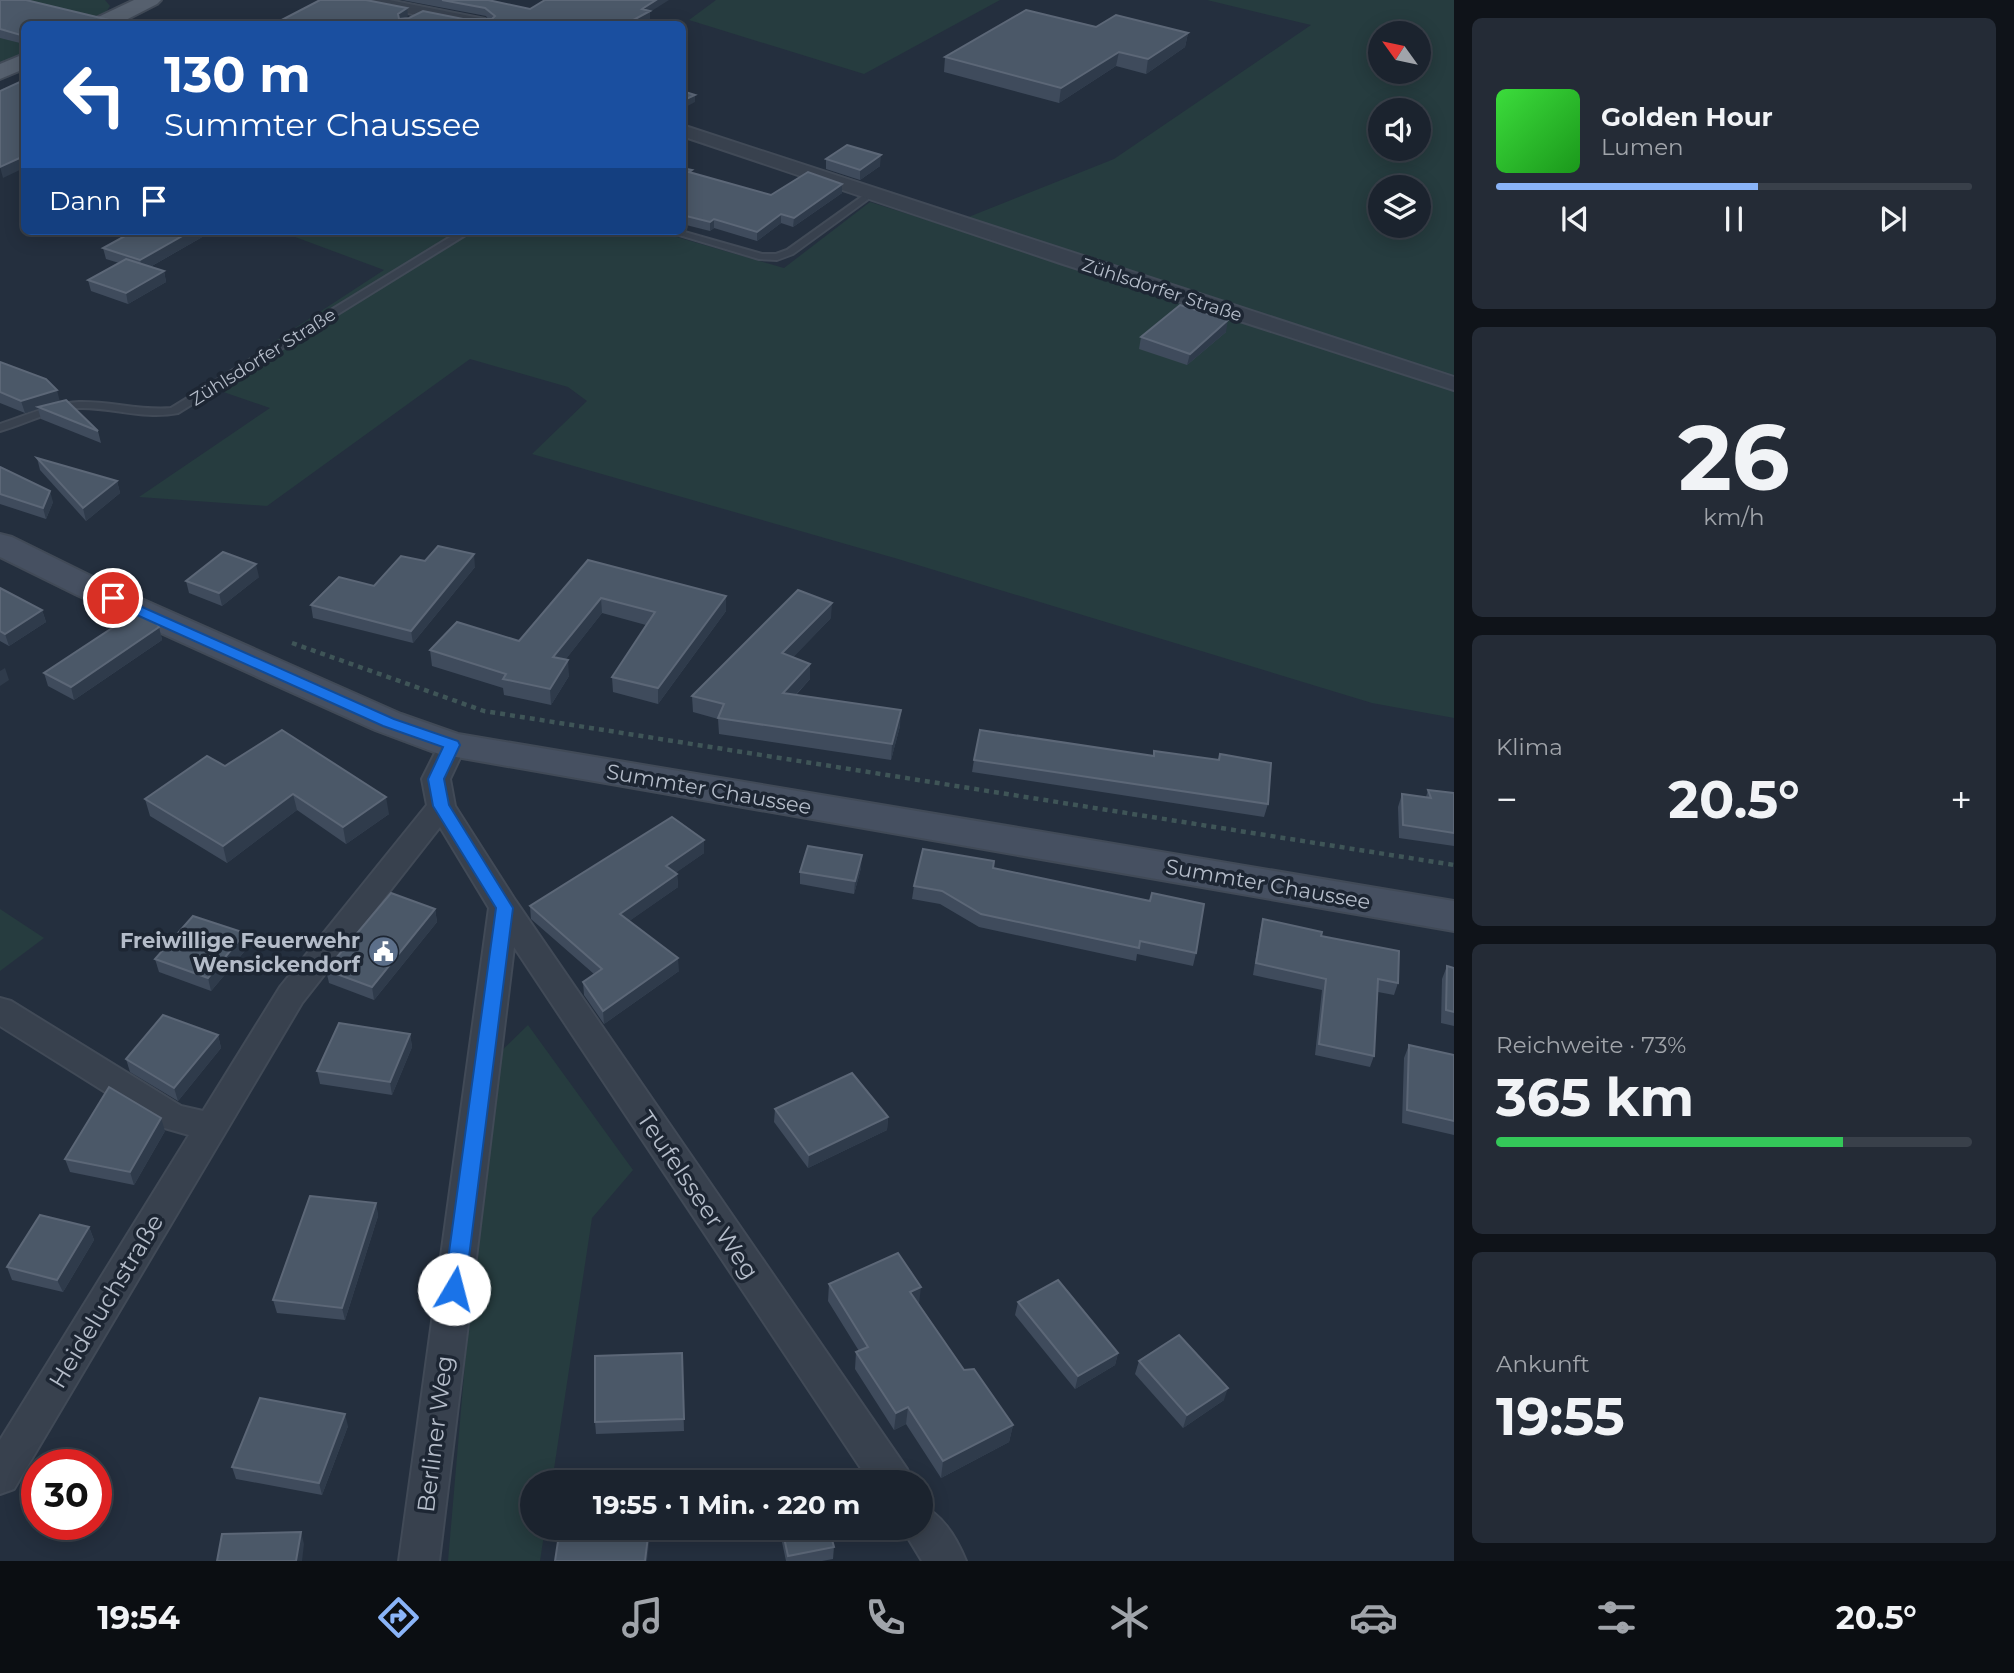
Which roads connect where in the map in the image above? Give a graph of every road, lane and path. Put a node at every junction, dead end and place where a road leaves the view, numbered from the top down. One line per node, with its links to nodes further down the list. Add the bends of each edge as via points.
1 (150, 0): 3 (main road)
2 (366, 0): 4 (street)
3 (108, 21)
4 (463, 21)
5 (21, 62): 6 (main road)
6 (0, 72)
7 (686, 131): 8 (street, Zühlsdorfer Straße)
8 (872, 193): 10 (lane, via 790,253 777,257); 11 (street, Zühlsdorfer Straße)
9 (460, 235): 12 (lane, Zühlsdorfer Straße, via 174,411 141,414 83,405)
10 (685, 235)
11 (1454, 384)
12 (0, 428)
13 (0, 544): 15 (main road, Summter Chaussee, via 388,722)
14 (285, 641): 17 (path, via 484,712)
15 (452, 745): 16 (street, via 436,779); 19 (main road, Summter Chaussee)
16 (441, 806): 18 (street); 21 (street, Heideluchstraße, via 291,995)
17 (1454, 865)
18 (504, 908): 22 (street, Teufelsseer Weg); 25 (street, Berliner Weg)
19 (1454, 916)
20 (0, 1010): 21 (street, via 173,1118)
21 (212, 1126): 23 (street, Heideluchstraße)
22 (884, 1470)
23 (0, 1476)
24 (931, 1540): 26 (street)
25 (419, 1561)
26 (946, 1561)

